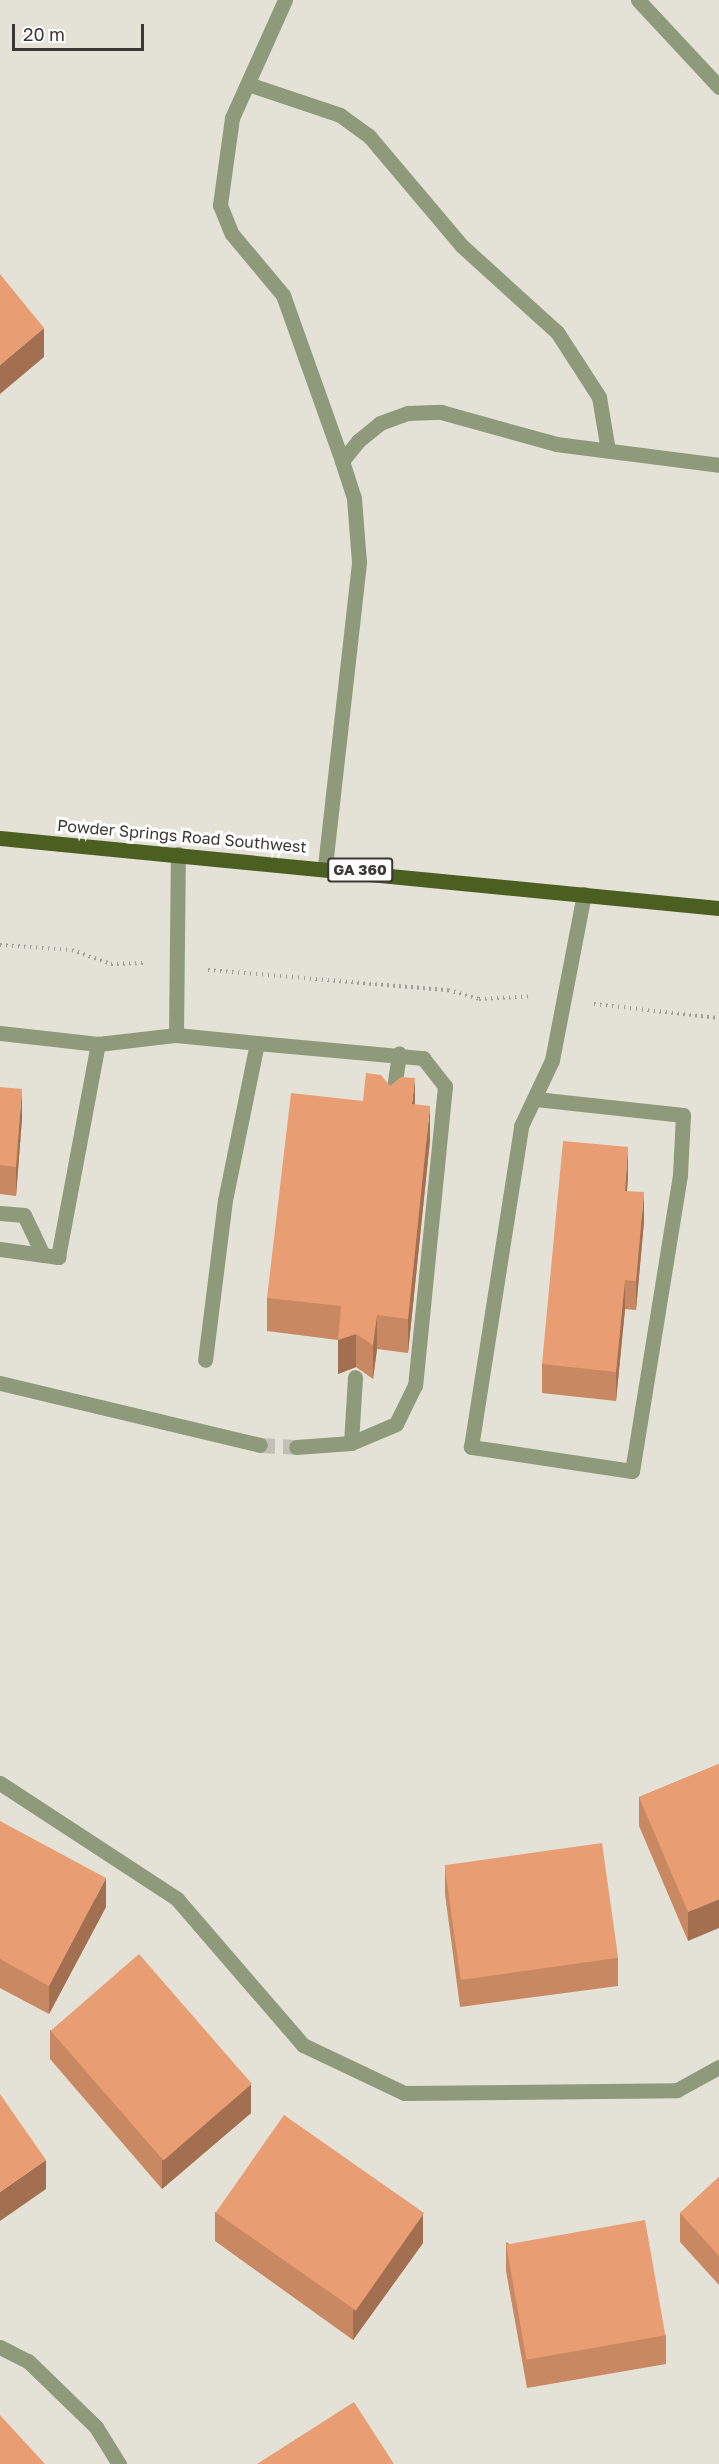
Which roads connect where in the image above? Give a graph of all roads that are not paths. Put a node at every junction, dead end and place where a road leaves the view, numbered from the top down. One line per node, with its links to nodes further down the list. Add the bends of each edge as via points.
1 (285, 0): 3 (street)
2 (638, 0): 4 (street)
3 (248, 84): 5 (street, via 340,115 369,136 462,246 557,332 599,397); 6 (street, via 232,118 220,205 232,234 283,296)
4 (719, 87)
5 (608, 450): 6 (street, via 556,444 441,412 408,413 380,423); 7 (street)
6 (342, 461): 10 (street, via 354,498 359,562)
7 (719, 465)
8 (0, 838): 9 (main road, Powder Springs Road Southwest / GA 360)
9 (178, 854): 10 (main road, Powder Springs Road Southwest / GA 360); 14 (street)
10 (325, 866): 11 (main road, Powder Springs Road Southwest / GA 360)
11 (584, 894): 12 (main road, Powder Springs Road Southwest / GA 360); 18 (street, via 552,1060)
12 (719, 908)
13 (0, 1033): 16 (street)
14 (176, 1035): 15 (street); 16 (street)
15 (257, 1043): 17 (street); 23 (street, via 225,1200)
16 (98, 1044): 22 (street, via 58,1257)
17 (399, 1054): 19 (street); 26 (street, via 423,1058 445,1086 416,1385 396,1424)
18 (536, 1099): 18 (street, via 521,1126 471,1447 632,1471 680,1175 683,1115)
19 (391, 1110)
20 (0, 1212): 22 (street, via 24,1215)
21 (0, 1249): 22 (street)
22 (43, 1255)
23 (205, 1360)
24 (355, 1377): 26 (street)
25 (0, 1383): 27 (street)
26 (351, 1443): 28 (street)
27 (260, 1445)
28 (297, 1447)
29 (0, 1783): 30 (street, via 177,1899 303,2045 404,2093 677,2090)
30 (719, 2067)
31 (0, 2347): 32 (street, via 28,2361 96,2427)
32 (119, 2464)

